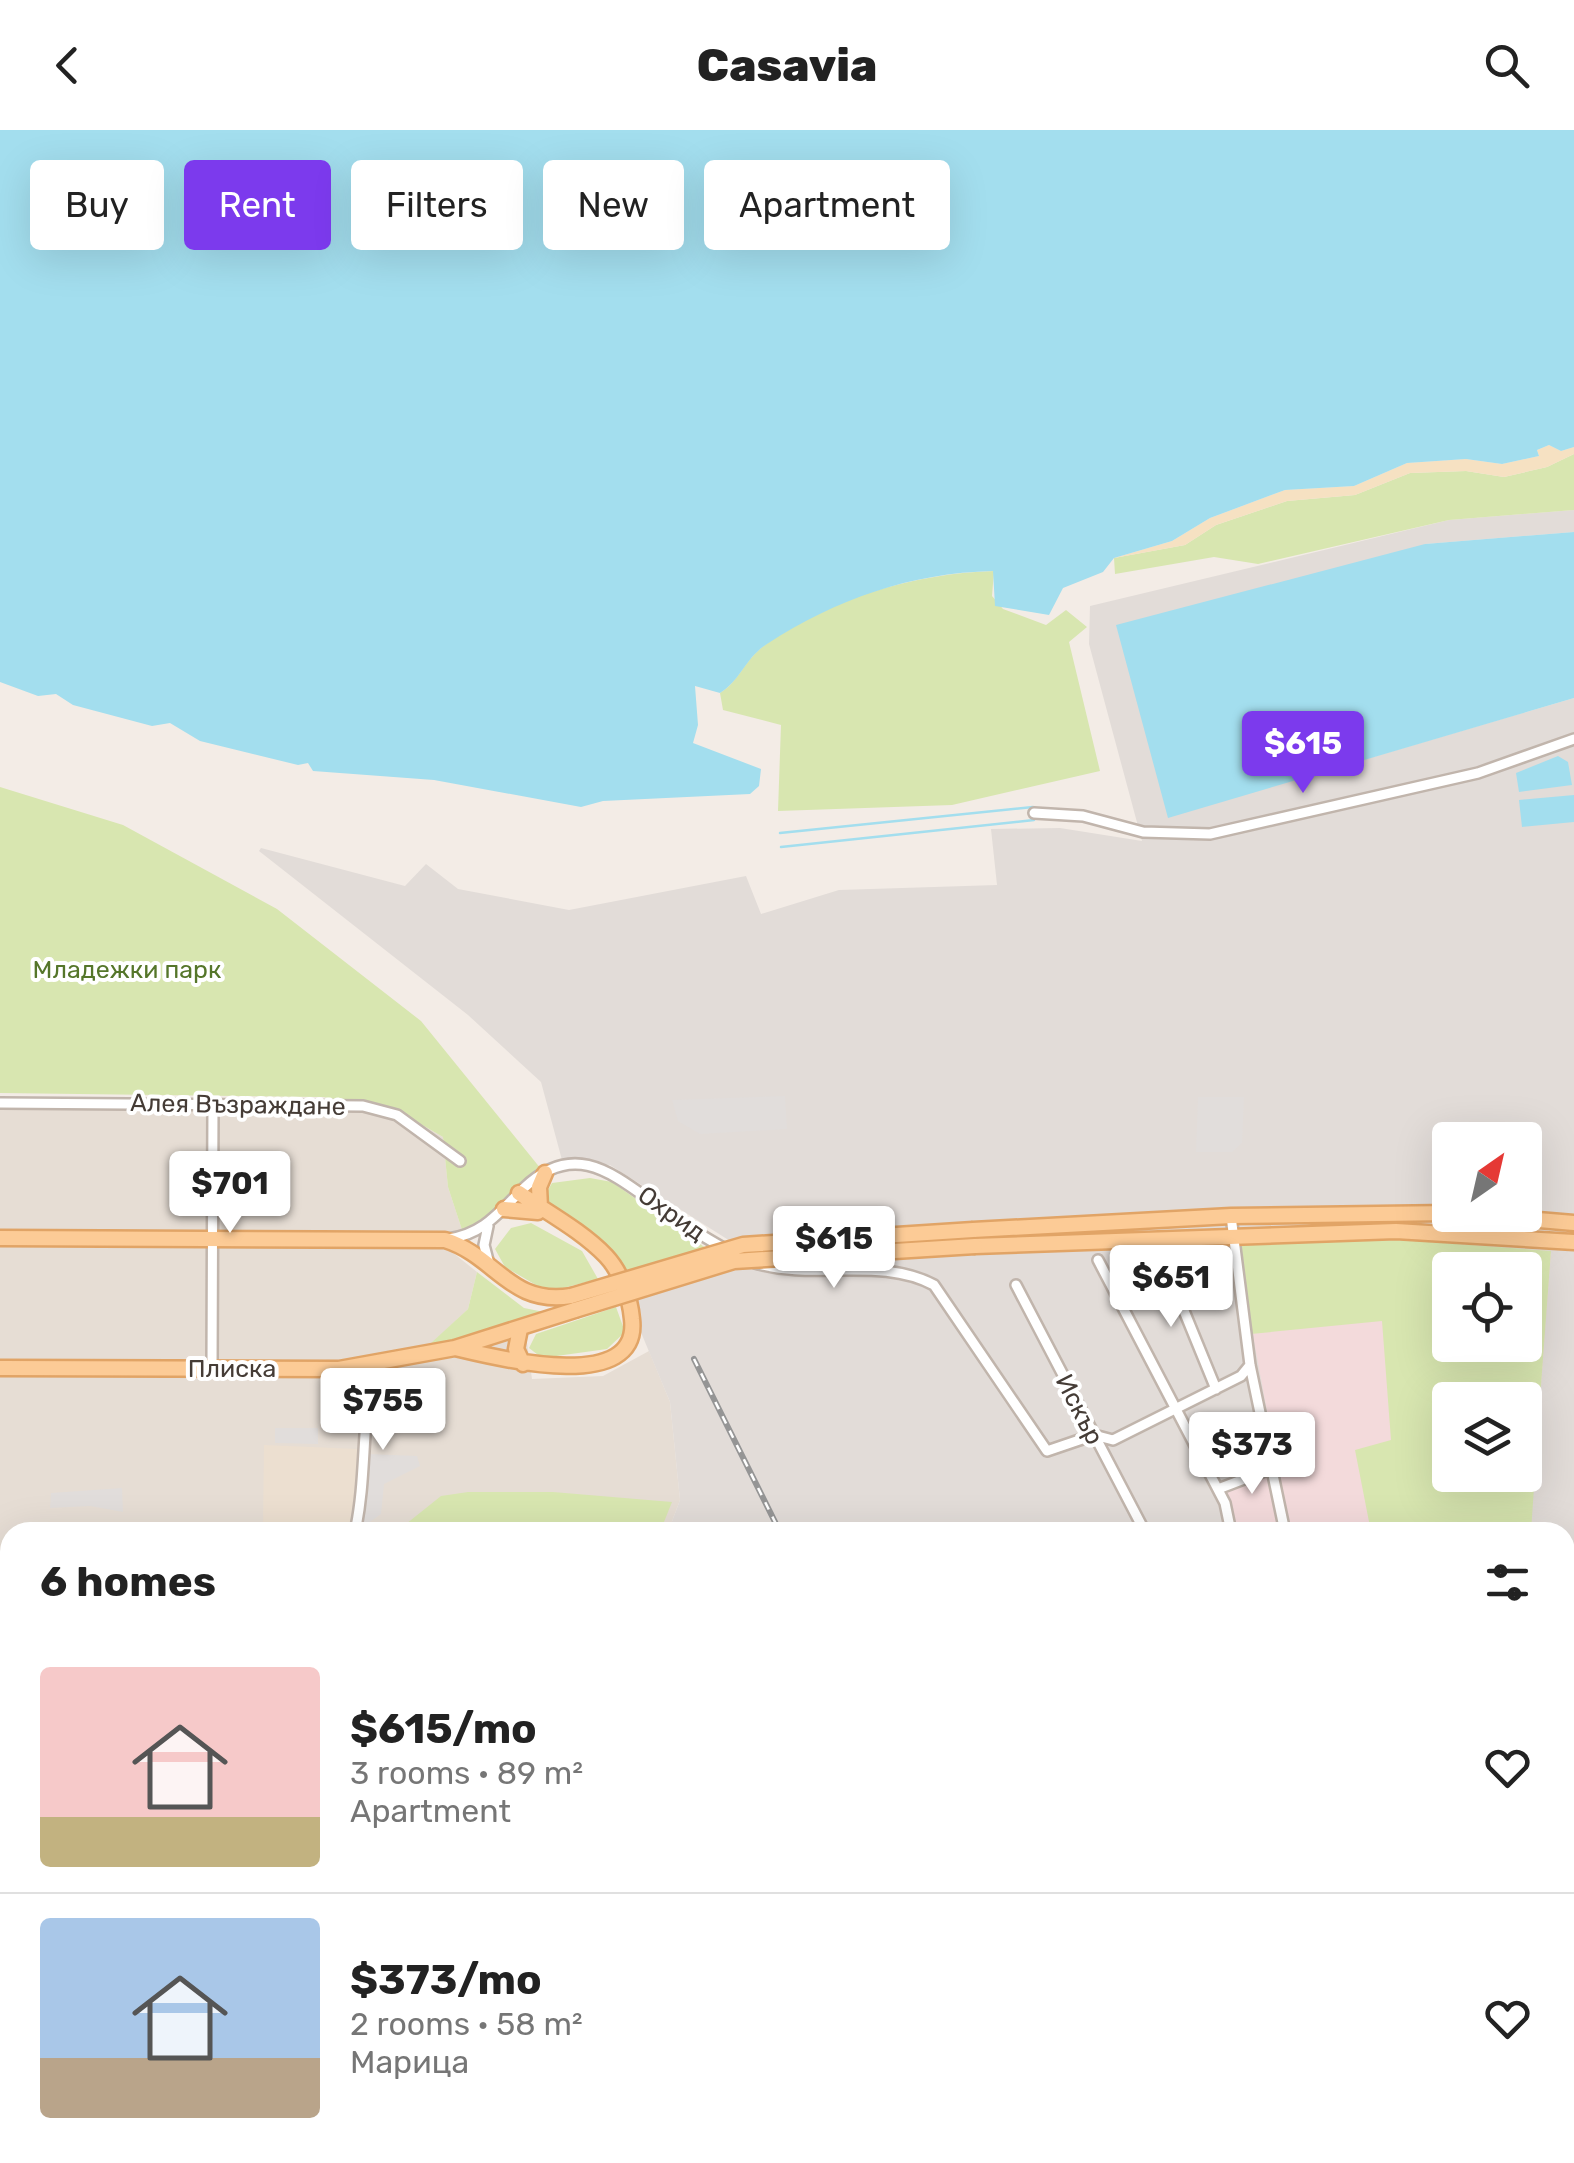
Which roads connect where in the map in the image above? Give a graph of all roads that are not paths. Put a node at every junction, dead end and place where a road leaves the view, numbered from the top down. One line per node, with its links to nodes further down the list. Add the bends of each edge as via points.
1 (1574, 738): 2 (street, via 1478,773 1210,834 1143,832)
2 (1034, 813)
3 (0, 1103): 4 (street, Алея Възраждане)
4 (213, 1103): 5 (street, Алея Възраждане, via 364,1106 396,1115); 18 (street)
5 (460, 1161)
6 (545, 1173): 7 (street, Охрид); 9 (main road, via 539,1187); 35 (street, Охрид, via 590,1165 621,1177 686,1227 758,1264 796,1273 912,1273 934,1285 1041,1447 1052,1451)
7 (519, 1193): 8 (street, Охрид); 9 (main road)
8 (504, 1209): 9 (main road); 14 (street, Охрид)
9 (544, 1211): 28 (main road, via 617,1270 633,1326 624,1351 614,1358)
10 (1432, 1213): 11 (main road)
11 (1231, 1216): 15 (street); 17 (main road)
12 (1542, 1220): 13 (main road)
13 (1574, 1223)
14 (488, 1224): 19 (street); 23 (street)
15 (1232, 1234): 17 (main road); 20 (main road, via 1456,1232); 30 (street)
16 (0, 1238): 18 (main road)
17 (974, 1238): 25 (main road, Плиска, bridge, via 734,1260)
18 (211, 1239): 19 (main road); 32 (street)
19 (445, 1240): 23 (main road)
20 (1574, 1242)
21 (1162, 1256): 33 (street)
22 (1098, 1260): 34 (street)
23 (490, 1267): 25 (main road, via 529,1295)
24 (1016, 1285): 35 (street, Искър)
25 (573, 1303): 26 (main road, Плиска)
26 (520, 1328): 27 (main road, Плиска); 28 (main road, via 516,1349)
27 (455, 1348): 28 (main road); 29 (main road, Плиска)
28 (523, 1364)
29 (374, 1366): 32 (main road, Плиска); 38 (street)
30 (1250, 1366): 33 (street); 36 (street)
31 (0, 1368): 32 (main road, Плиска)
32 (212, 1369)
33 (1216, 1388): 34 (street)
34 (1176, 1410): 35 (street, via 1113,1440); 37 (street)
35 (1094, 1435): 39 (street, Искър)
36 (1272, 1468): 37 (street); 41 (street)
37 (1218, 1490): 40 (street)
38 (357, 1522)
39 (1139, 1522)
40 (1229, 1522)
41 (1282, 1522)

